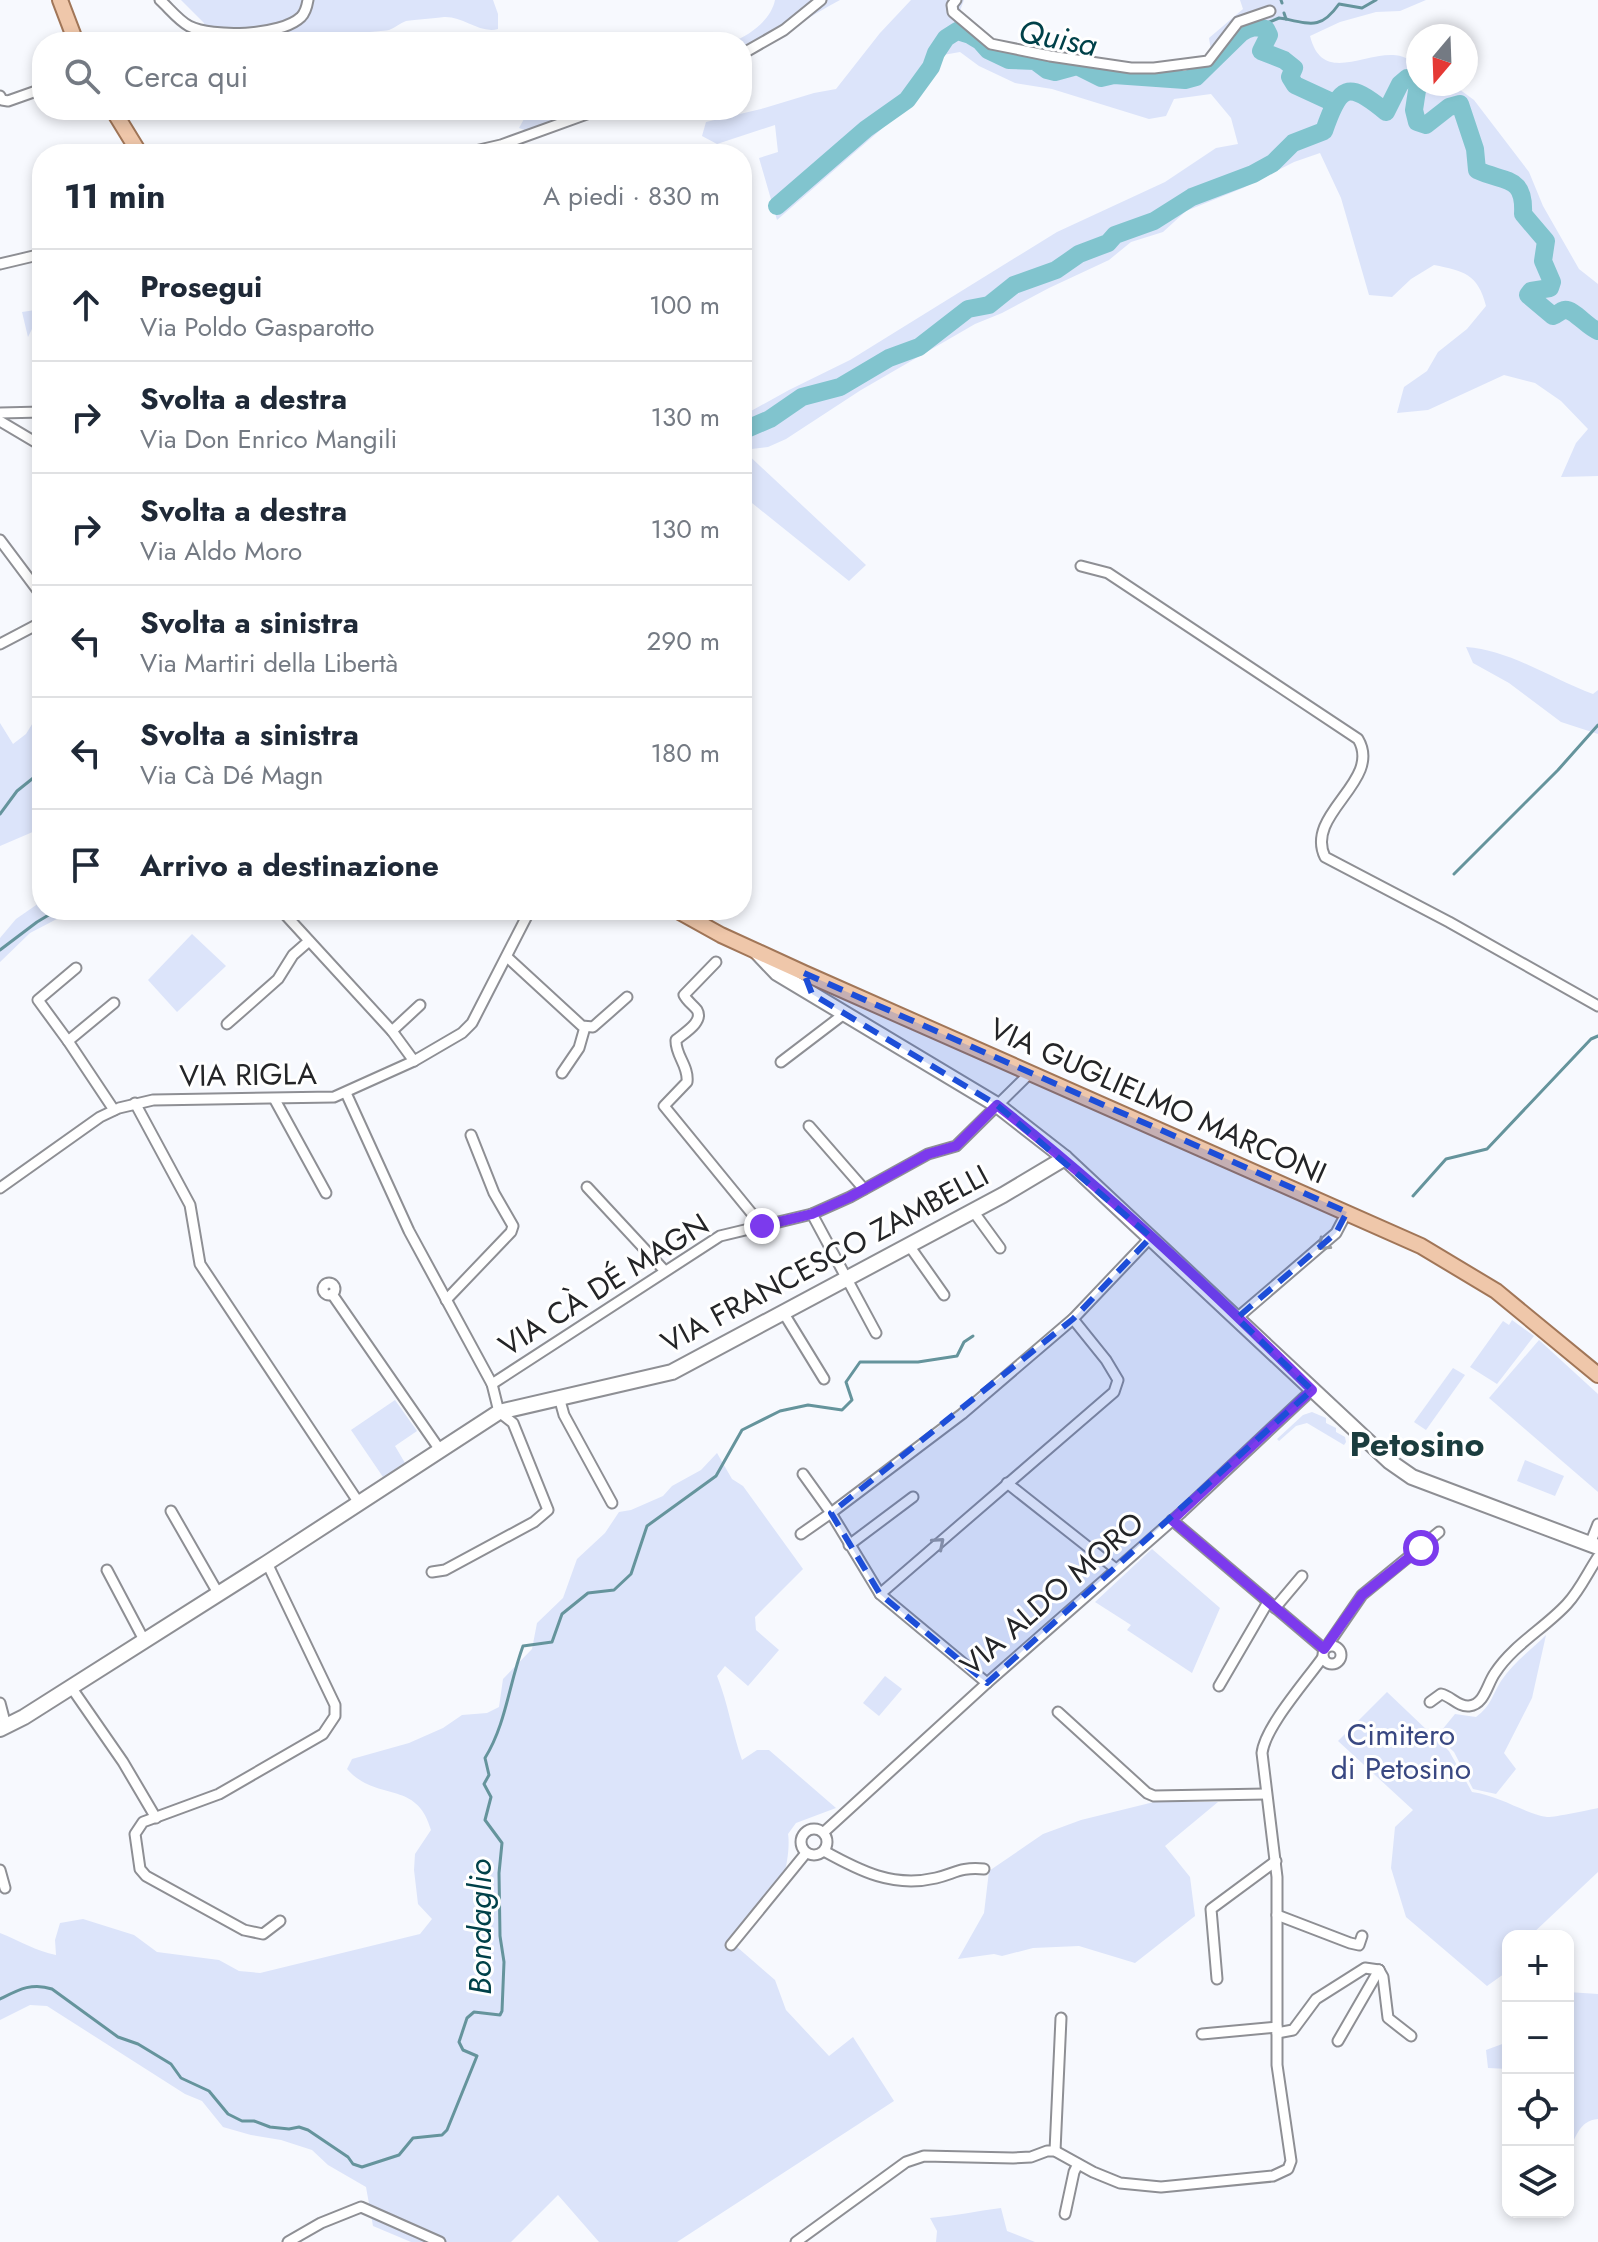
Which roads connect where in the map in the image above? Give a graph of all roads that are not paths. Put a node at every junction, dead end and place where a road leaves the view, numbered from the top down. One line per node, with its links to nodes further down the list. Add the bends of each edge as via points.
1 (60, 0): 7 (main road)
2 (160, 0): 8 (street, via 188,25)
3 (308, 0): 9 (street, via 303,15 291,24)
4 (821, 0): 10 (street)
5 (956, 0): 6 (street, via 953,12 991,44 1131,68 1208,61 1238,22)
6 (1270, 11)
7 (72, 32)
8 (223, 32)
9 (258, 32)
10 (752, 48)
11 (32, 93): 12 (street, via 8,101)
12 (0, 96)
13 (119, 120): 15 (main road)
14 (570, 120): 16 (street)
15 (134, 144)
16 (504, 144)
17 (32, 256): 18 (street)
18 (0, 264)
19 (32, 412): 20 (street)
20 (0, 413)
21 (0, 421): 22 (street)
22 (32, 440)
23 (2, 546): 25 (street)
24 (1081, 566): 41 (street, via 1108,573 1358,739 1363,760 1324,827 1325,857)
25 (32, 584)
26 (32, 627): 27 (street)
27 (0, 644)
28 (290, 920): 31 (street)
29 (525, 920): 33 (street, VIA RIGLA)
30 (695, 920): 32 (main road, VIA GUGLIELMO MARCONI)
31 (309, 941): 43 (street, via 278,979); 45 (street)
32 (756, 952): 36 (main road, VIA GUGLIELMO MARCONI); 37 (main road, via 777,973)
33 (507, 957): 44 (street); 47 (street, VIA RIGLA, via 472,1023)
34 (716, 962): 66 (street, via 684,995 699,1017 676,1040 687,1082 664,1106)
35 (76, 968): 46 (street, via 38,1000)
36 (804, 973): 37 (main road); 50 (main road, VIA GUGLIELMO MARCONI)
37 (812, 994): 42 (main road)
38 (627, 997): 44 (street, via 593,1027)
39 (114, 1003): 46 (street)
40 (420, 1005): 45 (street)
41 (1598, 1006)
42 (844, 1014): 48 (street); 54 (main road)
43 (227, 1024)
44 (585, 1027): 49 (street, via 579,1048)
45 (392, 1031): 47 (street)
46 (68, 1041): 55 (street)
47 (414, 1061): 51 (street, VIA RIGLA)
48 (781, 1062)
49 (562, 1073)
50 (1030, 1073): 54 (street, VIA CÀ DÉ MAGN); 64 (main road, VIA GUGLIELMO MARCONI)
51 (346, 1093): 52 (street, VIA RIGLA); 74 (street)
52 (275, 1100): 53 (street, VIA RIGLA); 62 (street)
53 (135, 1103): 55 (street, VIA RIGLA); 89 (street, via 190,1205 200,1264)
54 (997, 1105): 58 (main road); 61 (street, VIA CÀ DÉ MAGN, via 956,1146 928,1154)
55 (114, 1110): 60 (street, VIA RIGLA)
56 (809, 1126): 61 (street)
57 (471, 1135): 74 (street, via 513,1226)
58 (1065, 1158): 63 (main road, VIA FRANCESCO ZAMBELLI); 67 (main road)
59 (587, 1187): 70 (street)
60 (0, 1188)
61 (864, 1189): 65 (street, VIA CÀ DÉ MAGN)
62 (326, 1193)
63 (973, 1211): 68 (main road, VIA FRANCESCO ZAMBELLI); 69 (street)
64 (1347, 1212): 76 (street, one-way to 76, via 1336,1233); 79 (main road, VIA GUGLIELMO MARCONI, via 1479,1280)
65 (812, 1214): 66 (street, VIA CÀ DÉ MAGN); 71 (street)
66 (762, 1226): 70 (street, VIA CÀ DÉ MAGN, via 720,1236)
67 (1151, 1237): 76 (main road); 77 (street)
68 (908, 1244): 71 (main road, VIA FRANCESCO ZAMBELLI); 73 (street)
69 (1000, 1248)
70 (664, 1270): 81 (street, VIA CÀ DÉ MAGN)
71 (847, 1277): 75 (main road, VIA FRANCESCO ZAMBELLI); 78 (street)
72 (332, 1294): 85 (street)
73 (944, 1295)
74 (446, 1300): 81 (street)
75 (783, 1312): 80 (street); 83 (main road, VIA FRANCESCO ZAMBELLI, via 672,1372)
76 (1237, 1318): 82 (main road)
77 (1073, 1319): 87 (street, via 1118,1380 1114,1392); 92 (street, via 962,1414)
78 (876, 1333)
79 (1598, 1375)
80 (824, 1379)
81 (492, 1384): 84 (street)
82 (1312, 1390): 93 (street, VIA ALDO MORO); 98 (main road, via 1412,1477)
83 (559, 1397): 84 (main road, VIA FRANCESCO ZAMBELLI); 90 (street)
84 (499, 1412): 85 (main road, VIA FRANCESCO ZAMBELLI); 103 (street, via 513,1423 548,1510 445,1570)
85 (440, 1450): 89 (main road, VIA FRANCESCO ZAMBELLI)
86 (803, 1474): 92 (street)
87 (1007, 1483): 101 (street); 106 (street, one-way to 87)
88 (913, 1497): 97 (street)
89 (359, 1503): 100 (main road, VIA FRANCESCO ZAMBELLI)
90 (612, 1503)
91 (171, 1511): 105 (street)
92 (831, 1513): 96 (street); 97 (street)
93 (1172, 1520): 101 (street, VIA ALDO MORO); 107 (street)
94 (1598, 1524): 98 (street)
95 (1439, 1532): 109 (street, via 1362,1595)
96 (801, 1534)
97 (849, 1545): 106 (street)
98 (1594, 1546)
99 (1598, 1557): 115 (street, via 1567,1604 1509,1656 1478,1702 1459,1704 1441,1694)
100 (267, 1563): 105 (main road, VIA FRANCESCO ZAMBELLI); 120 (street, via 335,1705 335,1716 323,1734 219,1794)
101 (1116, 1569): 111 (street, VIA ALDO MORO)
102 (107, 1570): 108 (street)
103 (432, 1572)
104 (1302, 1576): 107 (street)
105 (218, 1593): 108 (main road, VIA FRANCESCO ZAMBELLI)
106 (880, 1594): 111 (street)
107 (1271, 1605): 109 (street); 113 (street)
108 (144, 1640): 114 (main road, VIA FRANCESCO ZAMBELLI)
109 (1325, 1651): 110 (street); 110 (street, via 1336,1646 1341,1654); 112 (street)
110 (1332, 1664): 112 (street)
111 (987, 1683): 121 (street, VIA ALDO MORO)
112 (1305, 1683): 119 (street, via 1263,1746)
113 (1219, 1686)
114 (71, 1687): 118 (main road, VIA FRANCESCO ZAMBELLI); 120 (street)
115 (1430, 1702)
116 (0, 1703): 118 (street)
117 (1058, 1712): 119 (street, via 1154,1796)
118 (3, 1727)
119 (1266, 1794): 124 (street)
120 (156, 1818): 129 (street, via 143,1822 135,1834 140,1869 146,1876 244,1930 263,1934)
121 (824, 1832): 122 (street); 123 (street, VIA ALDO MORO, via 816,1828 804,1833 801,1846)
122 (824, 1851): 123 (street); 125 (street, via 869,1874 903,1882)
123 (806, 1853): 131 (street, VIA ALDO MORO)
124 (1276, 1861): 128 (street); 133 (street, via 1211,1909)
125 (984, 1869)
126 (0, 1870): 127 (street)
127 (5, 1888)
128 (1277, 1915): 130 (street, via 1350,1943 1359,1945); 135 (street)
129 (280, 1921)
130 (1362, 1936)
131 (731, 1945)
132 (1379, 1970): 135 (street, via 1365,1968 1316,1999 1293,2030); 137 (street, via 1388,2018); 138 (street)
133 (1217, 1979)
134 (1061, 2018): 139 (street)
135 (1277, 2030): 136 (street); 140 (street, via 1291,2161 1283,2174 1161,2187 1120,2183)
136 (1202, 2034)
137 (1411, 2036)
138 (1338, 2041)
139 (1055, 2151): 140 (street); 144 (street, via 1031,2157 916,2158)
140 (1078, 2164): 141 (street)
141 (1065, 2214)
142 (288, 2242): 143 (street, via 361,2207)
143 (440, 2242)
144 (796, 2242)

